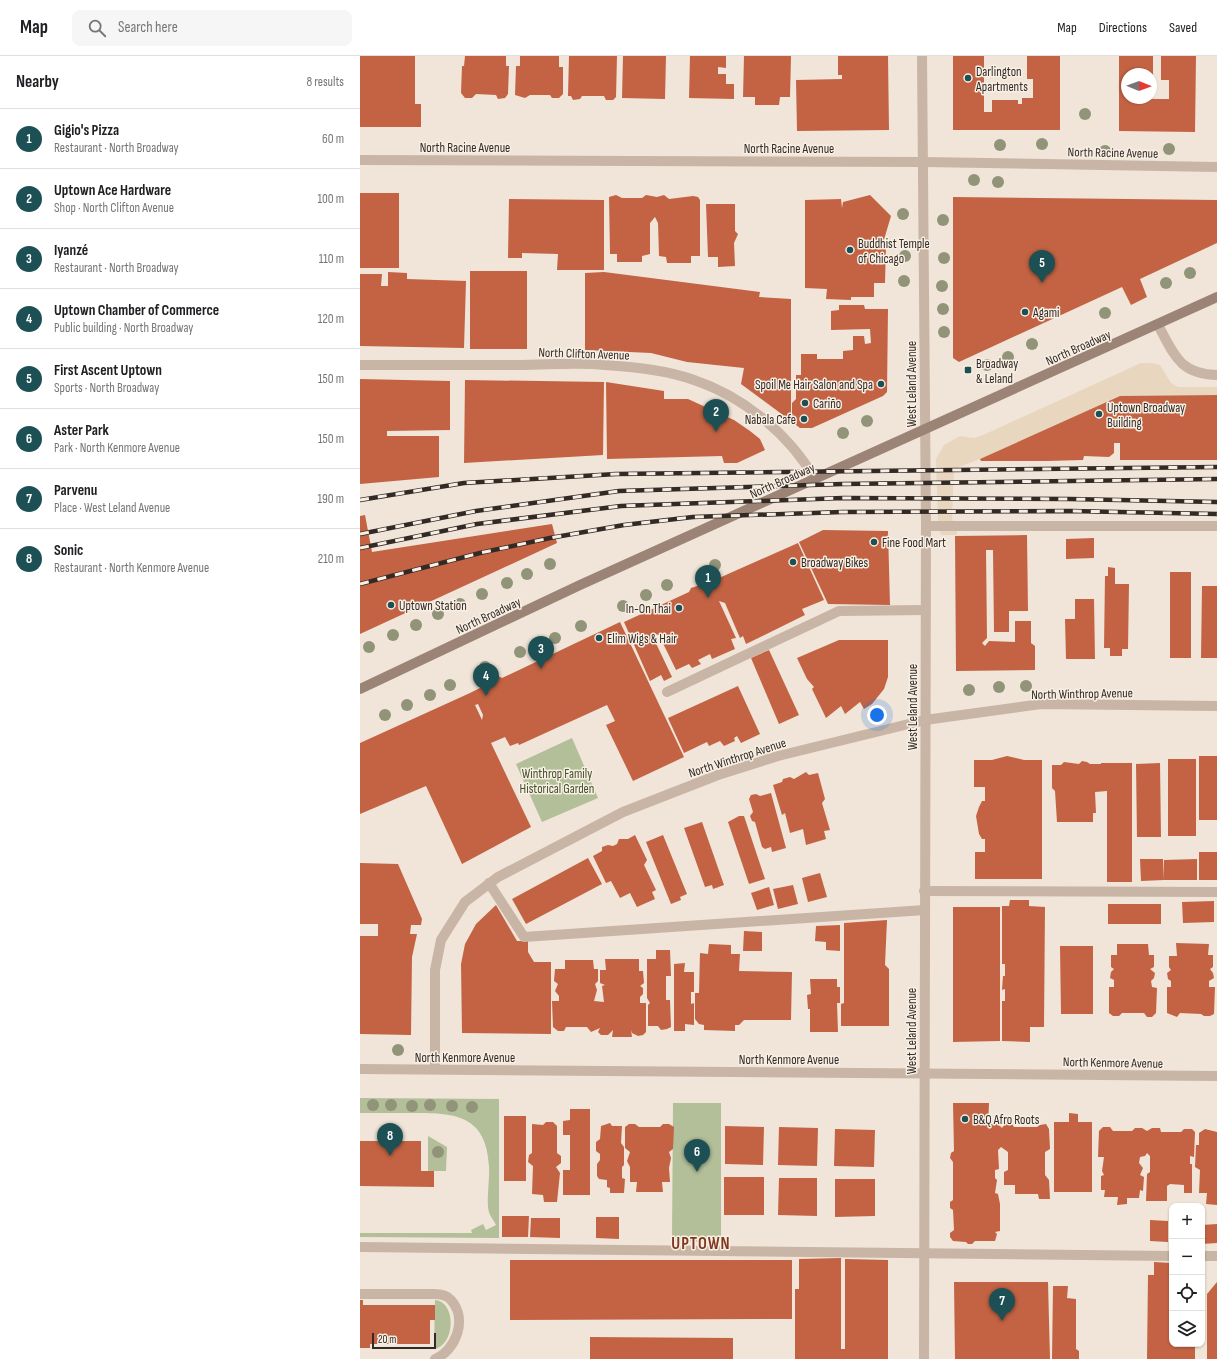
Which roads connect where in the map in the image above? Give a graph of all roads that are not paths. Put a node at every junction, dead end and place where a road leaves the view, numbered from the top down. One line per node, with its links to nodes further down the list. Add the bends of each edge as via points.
1 (922, 56): 3 (street, West Leland Avenue)
2 (360, 160): 3 (street, North Racine Avenue)
3 (923, 162): 4 (street, North Racine Avenue); 9 (street, West Leland Avenue)
4 (1217, 167)
5 (1217, 297): 6 (main road, North Broadway)
6 (1158, 325): 8 (street, via 1180,362 1193,372); 9 (main road, North Broadway)
7 (360, 365): 10 (street, North Clifton Avenue, via 603,364 654,370 694,379 750,408 775,429 803,459)
8 (1217, 375)
9 (924, 431): 10 (main road, North Broadway); 11 (street, West Leland Avenue)
10 (815, 479): 14 (main road, North Broadway, via 580,585)
11 (926, 526): 12 (street); 13 (street, West Leland Avenue)
12 (1217, 526)
13 (925, 610): 15 (street, via 838,611); 17 (street, West Leland Avenue)
14 (360, 689)
15 (667, 692)
16 (1217, 706): 17 (street, North Winthrop Avenue, via 1040,704)
17 (925, 720): 18 (street, North Winthrop Avenue, via 778,756 718,775 622,812); 19 (street, West Leland Avenue)
18 (489, 883): 21 (street, via 524,937); 23 (street, North Winthrop Avenue, via 465,902 441,940 434,980)
19 (924, 891): 20 (street); 21 (street, West Leland Avenue)
20 (1217, 892)
21 (924, 910): 24 (street, West Leland Avenue)
22 (360, 1069): 23 (street, North Kenmore Avenue)
23 (435, 1069): 24 (street, North Kenmore Avenue)
24 (924, 1073): 25 (street, North Kenmore Avenue); 27 (street, West Leland Avenue)
25 (1217, 1076)
26 (360, 1247): 27 (street)
27 (924, 1253): 28 (street); 33 (street, West Leland Avenue)
28 (1169, 1256)
29 (1205, 1256): 30 (street)
30 (1217, 1256)
31 (360, 1294): 32 (street, via 434,1294 451,1299 458,1316 457,1336 448,1351)
32 (435, 1359)
33 (924, 1359)

